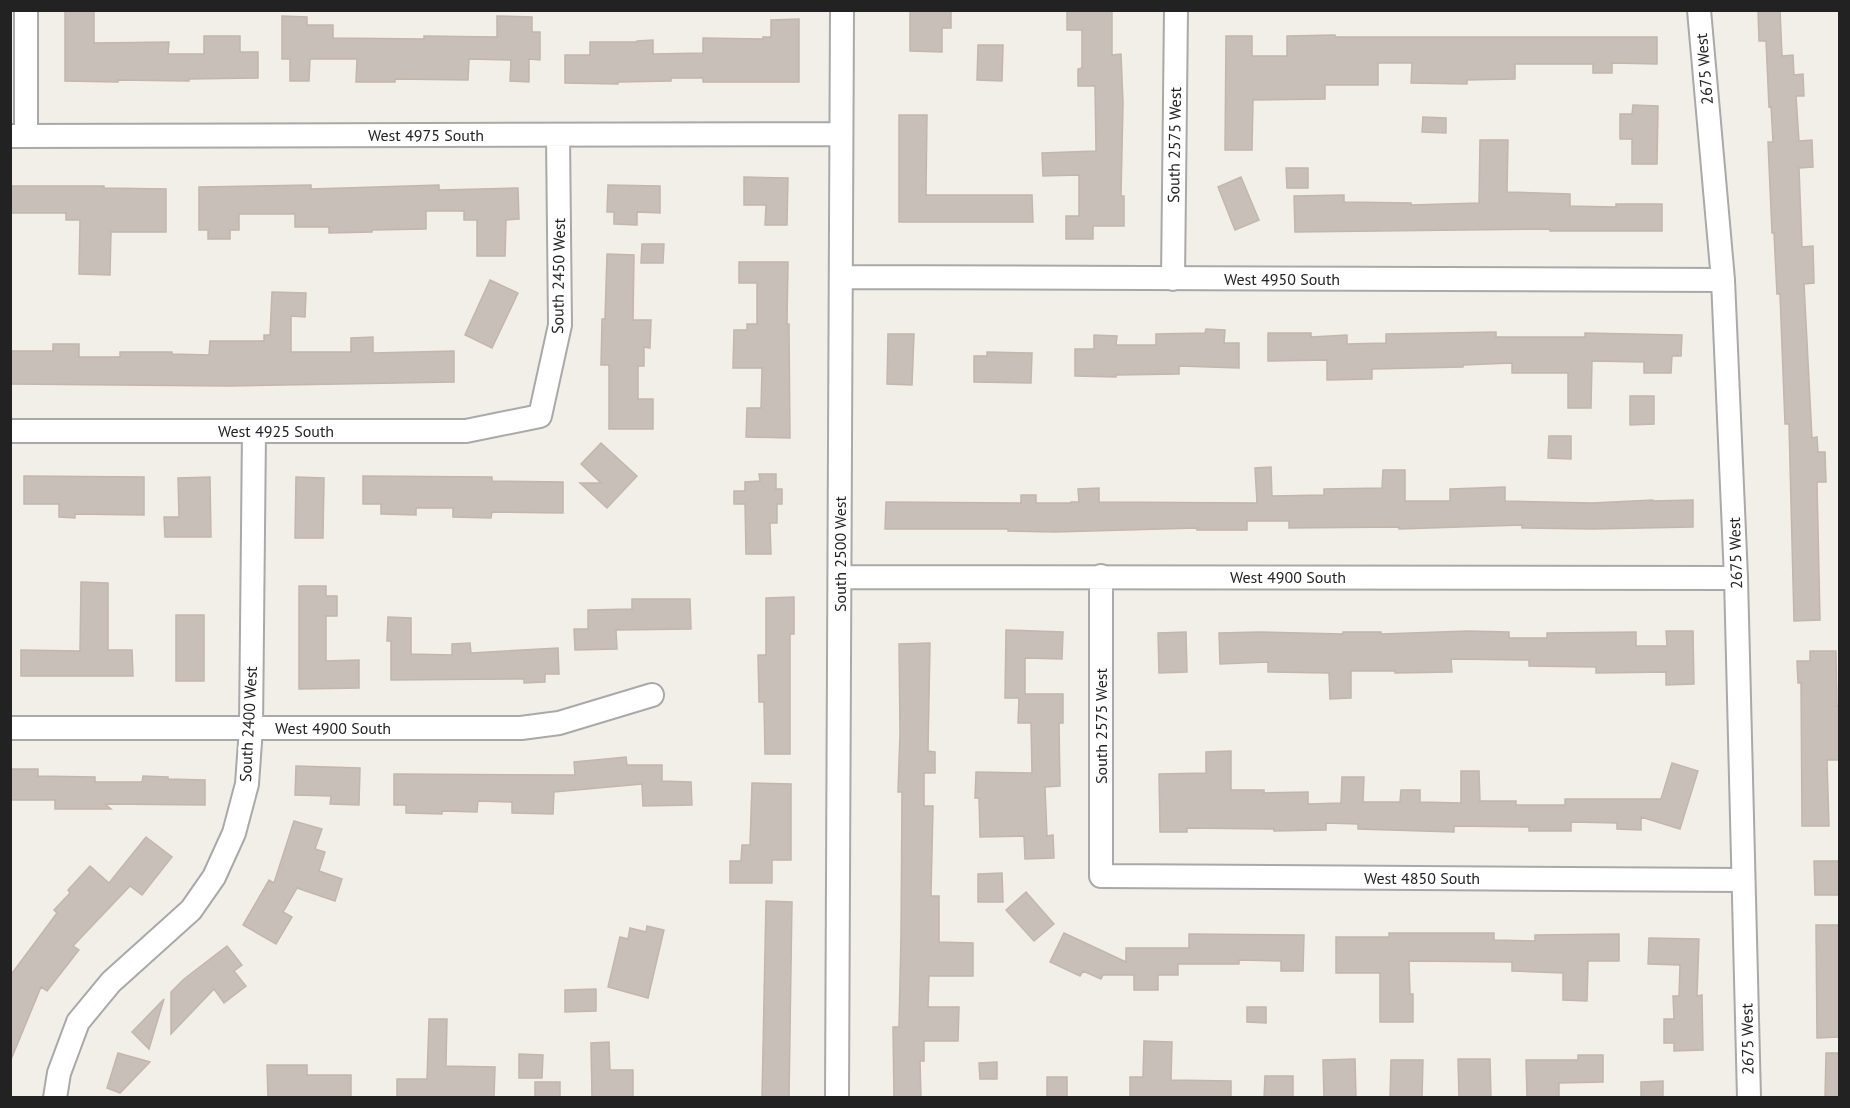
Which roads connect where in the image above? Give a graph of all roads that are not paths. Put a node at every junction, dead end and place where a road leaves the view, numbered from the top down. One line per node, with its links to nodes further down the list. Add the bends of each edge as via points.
1 (26, 10): 7 (street)
2 (842, 10): 5 (street, South 2500 West)
3 (1176, 10): 9 (street, South 2575 West)
4 (1699, 10): 10 (street, 2675 West)
5 (841, 134): 6 (street, West 4975 South); 8 (street, South 2500 West)
6 (558, 135): 7 (street, West 4975 South); 11 (street, South 2450 West, via 560,325)
7 (18, 136)
8 (841, 277): 9 (street, West 4950 South); 15 (street, South 2500 West)
9 (1173, 279): 10 (street, West 4950 South)
10 (1723, 280): 16 (street, 2675 West)
11 (540, 416): 13 (street, West 4925 South, via 466,431)
12 (10, 431): 13 (street, West 4925 South)
13 (254, 431): 19 (street, South 2400 West)
14 (1101, 576): 15 (street, West 4900 South); 16 (street, West 4900 South); 20 (street, South 2575 West)
15 (840, 577): 23 (street, South 2500 West)
16 (1736, 578): 21 (street, 2675 West)
17 (652, 695): 19 (street, West 4900 South, via 559,723 521,728)
18 (10, 728): 19 (street, West 4900 South)
19 (252, 728): 22 (street, South 2400 West, via 247,784 234,833 214,877 191,910 111,982 78,1023 59,1073)
20 (1101, 876): 21 (street, West 4850 South)
21 (1743, 880): 24 (street, 2675 West)
22 (55, 1098)
23 (837, 1098)
24 (1749, 1098)

